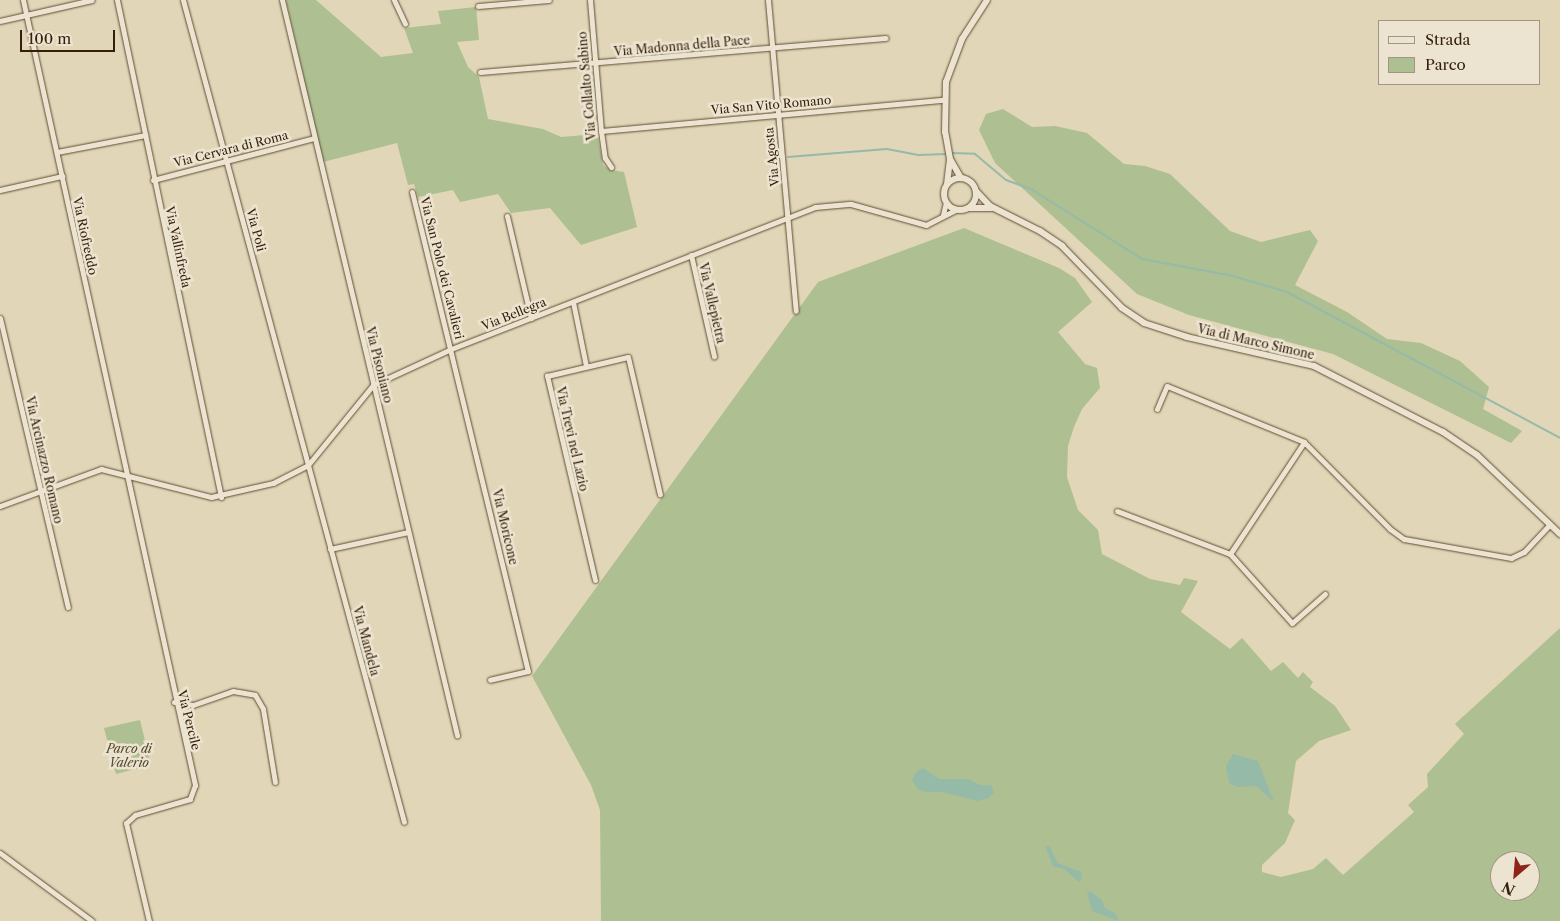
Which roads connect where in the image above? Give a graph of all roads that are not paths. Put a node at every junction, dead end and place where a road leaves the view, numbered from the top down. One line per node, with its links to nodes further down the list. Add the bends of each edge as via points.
1 (23, 0): 12 (street, Via Riofreddo)
2 (92, 0): 12 (street)
3 (117, 0): 22 (street, Via Vallinfreda)
4 (183, 0): 26 (street, Via Poli)
5 (282, 0): 23 (street, Via Pisoniano)
6 (394, 0): 14 (street)
7 (549, 0): 11 (street)
8 (590, 0): 17 (street, Via Collalto Sabino)
9 (768, 0): 16 (street, Via Agosta)
10 (987, 0): 19 (street, via 951,64)
11 (478, 6)
12 (26, 14): 13 (street); 24 (street, Via Riofreddo)
13 (0, 21)
14 (404, 24)
15 (886, 38): 16 (street, Via Madonna della Pace)
16 (772, 48): 17 (street, Via Madonna della Pace); 20 (street, Via Agosta)
17 (596, 64): 18 (street, Via Madonna della Pace); 21 (street, Via Collalto Sabino)
18 (480, 72)
19 (944, 100): 20 (street, Via San Vito Romano); 25 (street)
20 (778, 115): 21 (street, Via San Vito Romano); 40 (street, Via Agosta)
21 (601, 131): 27 (street, Via Collalto Sabino, via 605,158)
22 (144, 135): 24 (street); 30 (street, Via Vallinfreda)
23 (314, 138): 26 (street, Via Cervara di Roma); 50 (street, Via Pisoniano)
24 (57, 152): 28 (street, Via Riofreddo)
25 (950, 159): 29 (street); 31 (street)
26 (227, 161): 30 (street, Via Cervara di Roma); 53 (street, Via Poli)
27 (611, 167)
28 (62, 176): 32 (street); 54 (street, Via Riofreddo)
29 (961, 178): 31 (street); 33 (street, via 970,182)
30 (153, 180): 57 (street, Via Vallinfreda)
31 (947, 184): 35 (street)
32 (0, 190)
33 (976, 191): 36 (street, via 975,201); 37 (street, Via di Marco Simone)
34 (412, 192): 47 (street, Via San Polo dei Cavalieri)
35 (946, 202): 38 (street); 41 (street)
36 (967, 208): 37 (street, Via di Marco Simone); 38 (street)
37 (995, 209): 60 (street, Via di Marco Simone, via 1062,246 1122,308 1144,323 1186,337 1314,366 1443,432 1477,455)
38 (956, 210): 41 (street, Via Bellegra)
39 (507, 216): 46 (street)
40 (788, 216): 41 (street, Via Bellegra, via 820,206 841,204 867,208 921,225 931,224); 42 (street, Via Bellegra); 44 (street, Via Agosta)
41 (941, 217)
42 (690, 255): 43 (street, Via Bellegra); 48 (street, Via Vallepietra)
43 (573, 302): 46 (street, Via Bellegra); 49 (street)
44 (796, 311)
45 (0, 318): 55 (street, Via Arcinazzo Romano)
46 (531, 318): 47 (street, Via Bellegra)
47 (451, 349): 50 (street, Via Bellegra); 68 (street, Via Moricone, via 528,671)
48 (714, 356)
49 (586, 366): 56 (street, Via Trevi nel Lazio, via 628,356); 65 (street, Via Trevi nel Lazio, via 547,376)
50 (373, 385): 53 (street, Via Bellegra); 61 (street, Via Pisoniano)
51 (1157, 410): 52 (street, via 1167,386)
52 (1304, 442): 60 (street, via 1390,529 1404,538 1511,558 1524,552); 64 (street)
53 (308, 465): 57 (street, Via Bellegra, via 284,479); 63 (street, Via Mandela)
54 (127, 476): 55 (street, Via Bellegra, via 96,470); 57 (street, Via Bellegra, via 204,496); 69 (street, Via Percile)
55 (42, 493): 58 (street, Via Bellegra); 67 (street, Via Arcinazzo Romano)
56 (660, 494)
57 (221, 497)
58 (0, 506)
59 (1118, 511): 64 (street)
60 (1550, 524): 62 (street, Via di Marco Simone)
61 (408, 532): 63 (street); 70 (street, Via Pisoniano)
62 (1560, 534)
63 (330, 549): 72 (street, Via Mandela)
64 (1230, 554): 66 (street, via 1292,623)
65 (595, 580)
66 (1325, 594)
67 (68, 607)
68 (490, 680)
69 (174, 702): 71 (street, via 194,704 233,691 254,695 263,709); 75 (street, Via Percile, via 194,782 194,795 186,801 135,815 126,823)
70 (457, 735)
71 (275, 782)
72 (404, 822)
73 (0, 853): 74 (street)
74 (92, 921)
75 (149, 921)

